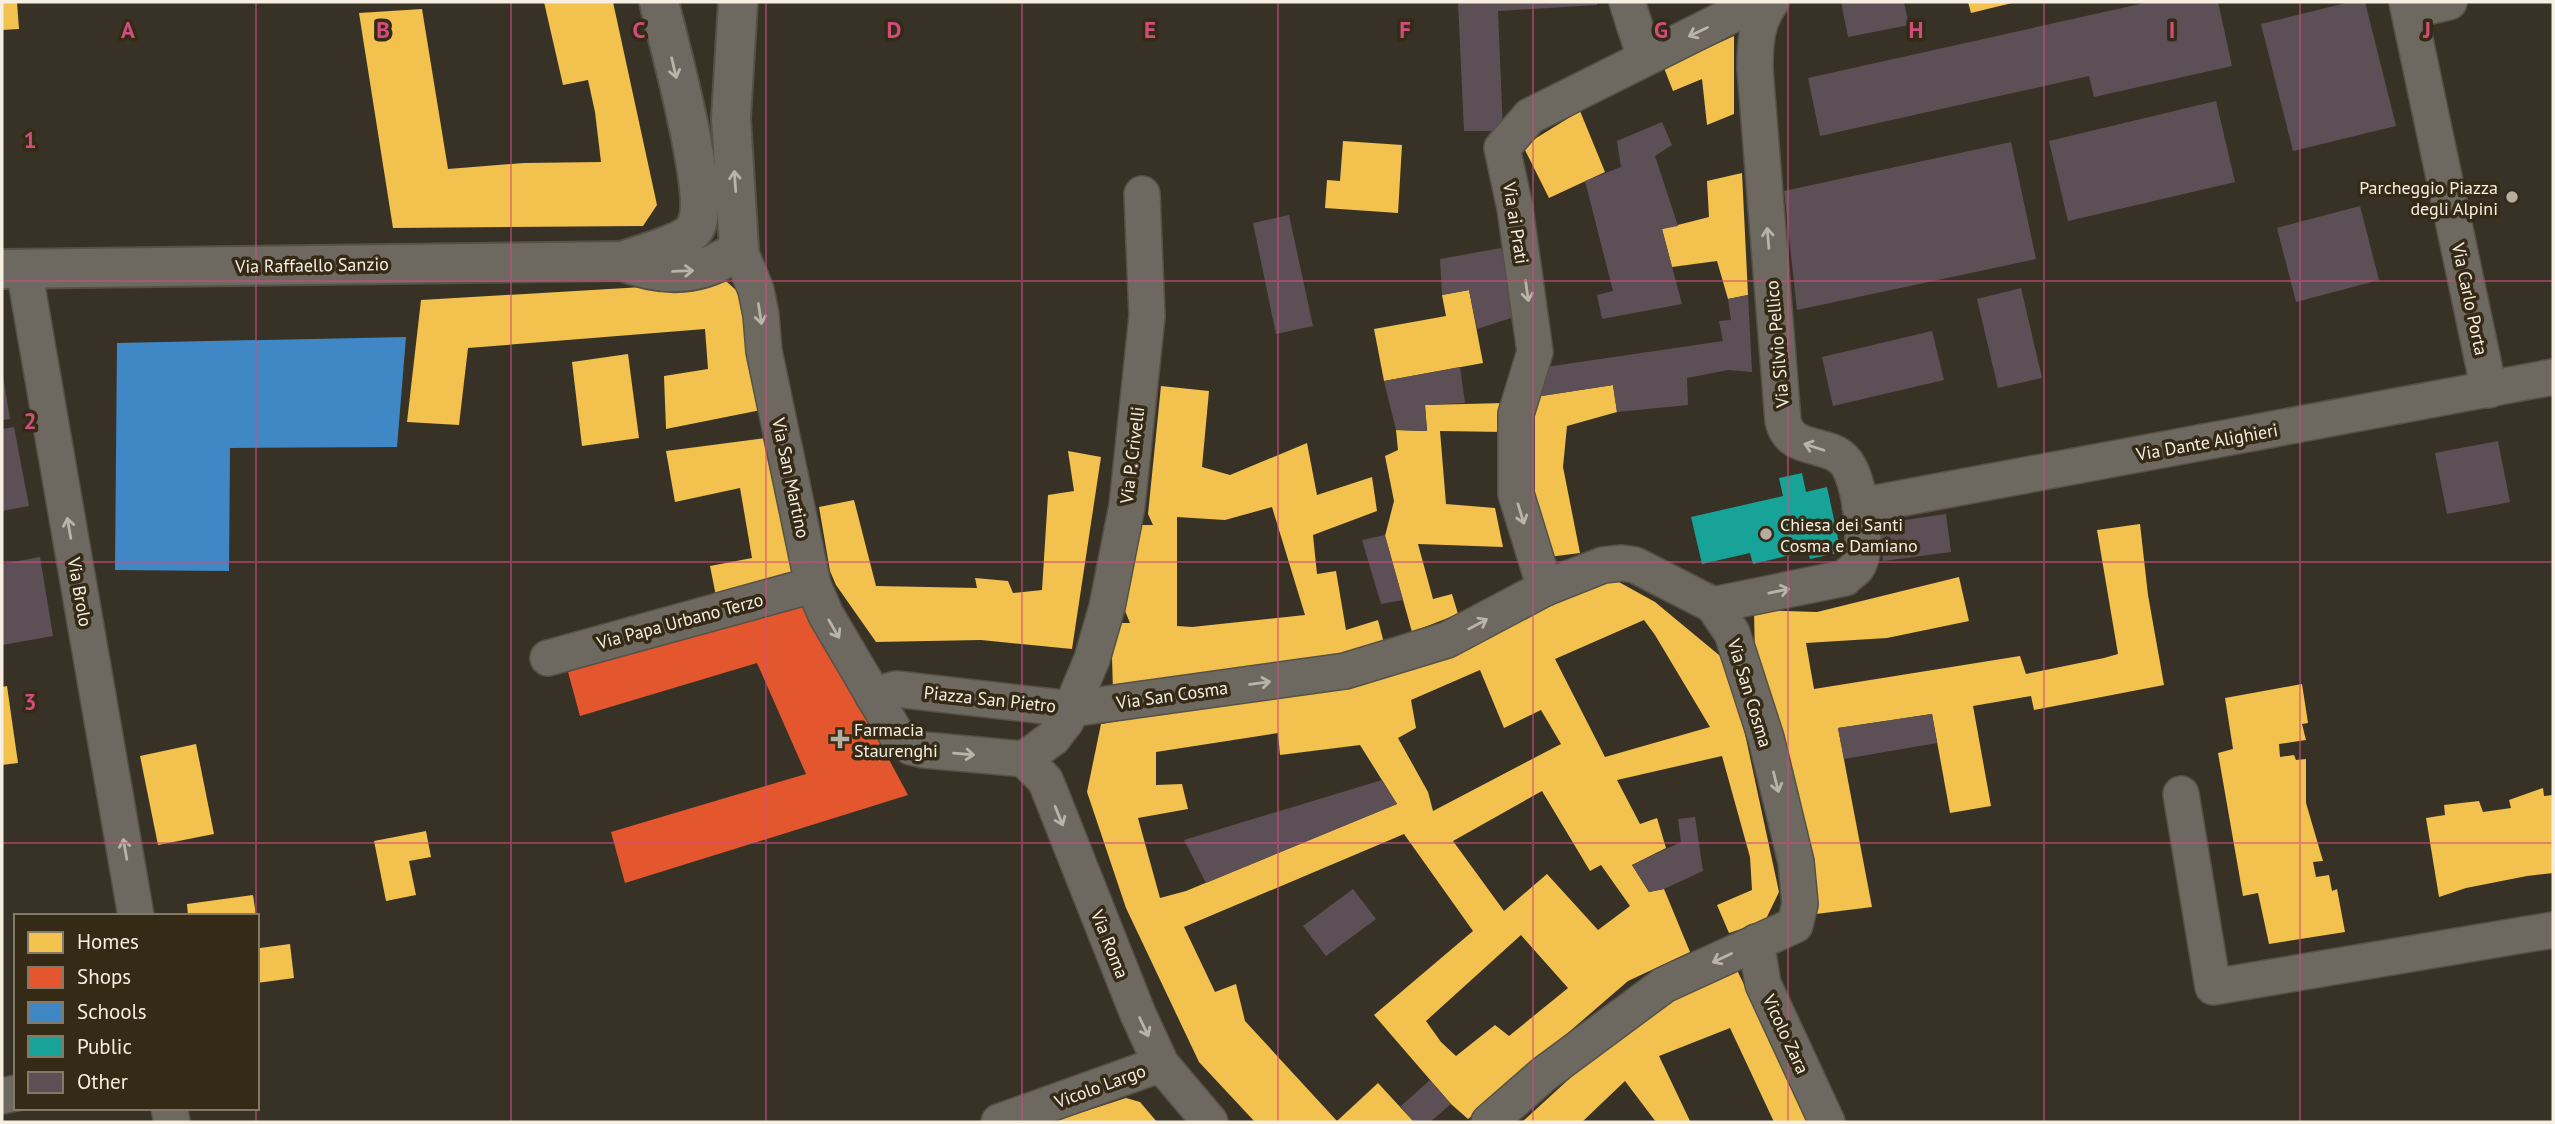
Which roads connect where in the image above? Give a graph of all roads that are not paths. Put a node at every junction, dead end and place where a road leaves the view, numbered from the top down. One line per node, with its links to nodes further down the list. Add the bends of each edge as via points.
1 (659, 2): 8 (street, Via San Martino, one-way to 8)
2 (738, 2): 10 (street, Via San Martino, one-way to 2, via 731,118)
3 (1627, 2): 7 (street)
4 (2449, 2): 5 (street)
5 (2408, 6): 14 (street, Via Carlo Porta)
6 (1767, 8): 7 (street, Via ai Prati, one-way to 7, via 1734,14); 15 (street, Via Silvio Pellico, one-way to 6, via 1850,468 1843,459 1791,438 1783,421 1755,69 1755,41)
7 (1645, 58): 17 (street, Via ai Prati, one-way to 17, via 1531,116 1502,148 1535,352 1516,414 1516,494)
8 (699, 185): 10 (street, Via San Martino); 11 (street, Via San Martino, via 695,228 685,237)
9 (1142, 194): 21 (street, Via P. Crivelli, via 1147,316 1127,506 1099,634)
10 (739, 249): 11 (street, one-way to 10, via 659,272 694,271 721,262); 16 (street, Via San Martino, one-way to 16, via 756,290 764,351)
11 (622, 261): 12 (street, Via Raffaello Sanzio)
12 (13, 269): 24 (street, Via Brolo, one-way to 12)
13 (2553, 377): 14 (street, Via Dante Alighieri)
14 (2489, 390): 15 (street, Via Dante Alighieri)
15 (1860, 506): 18 (street, Via Silvio Pellico, one-way to 15, via 1845,578 1858,566 1863,540)
16 (813, 585): 19 (street, Via Papa Urbano Terzo); 20 (street, Via San Martino, one-way to 20)
17 (1545, 588): 18 (street, Via San Cosma, via 1603,565 1622,563 1656,574); 21 (street, Via San Cosma, one-way to 17, via 1345,671 1447,640)
18 (1713, 605): 26 (street, Via San Cosma, one-way to 26, via 1732,632 1766,738 1796,862 1800,904 1795,925)
19 (548, 658)
20 (873, 696): 21 (street, Piazza San Pietro, via 896,689); 22 (street, one-way to 22, via 899,739 911,747)
21 (1071, 709): 22 (street, Piazza San Pietro, via 1060,730)
22 (1024, 759): 27 (street, Via Roma, one-way to 27, via 1045,780)
23 (2181, 794): 25 (street, via 2213,987)
24 (136, 914)
25 (2553, 930)
26 (1756, 942): 30 (street, Via San Cosma, one-way to 30, via 1664,985); 31 (street, Vicolo Zara, via 1763,985)
27 (1161, 1064): 28 (street, Vicolo Largo); 29 (street, Via Roma)
28 (999, 1122)
29 (1210, 1122)
30 (1489, 1122)
31 (1827, 1122)

